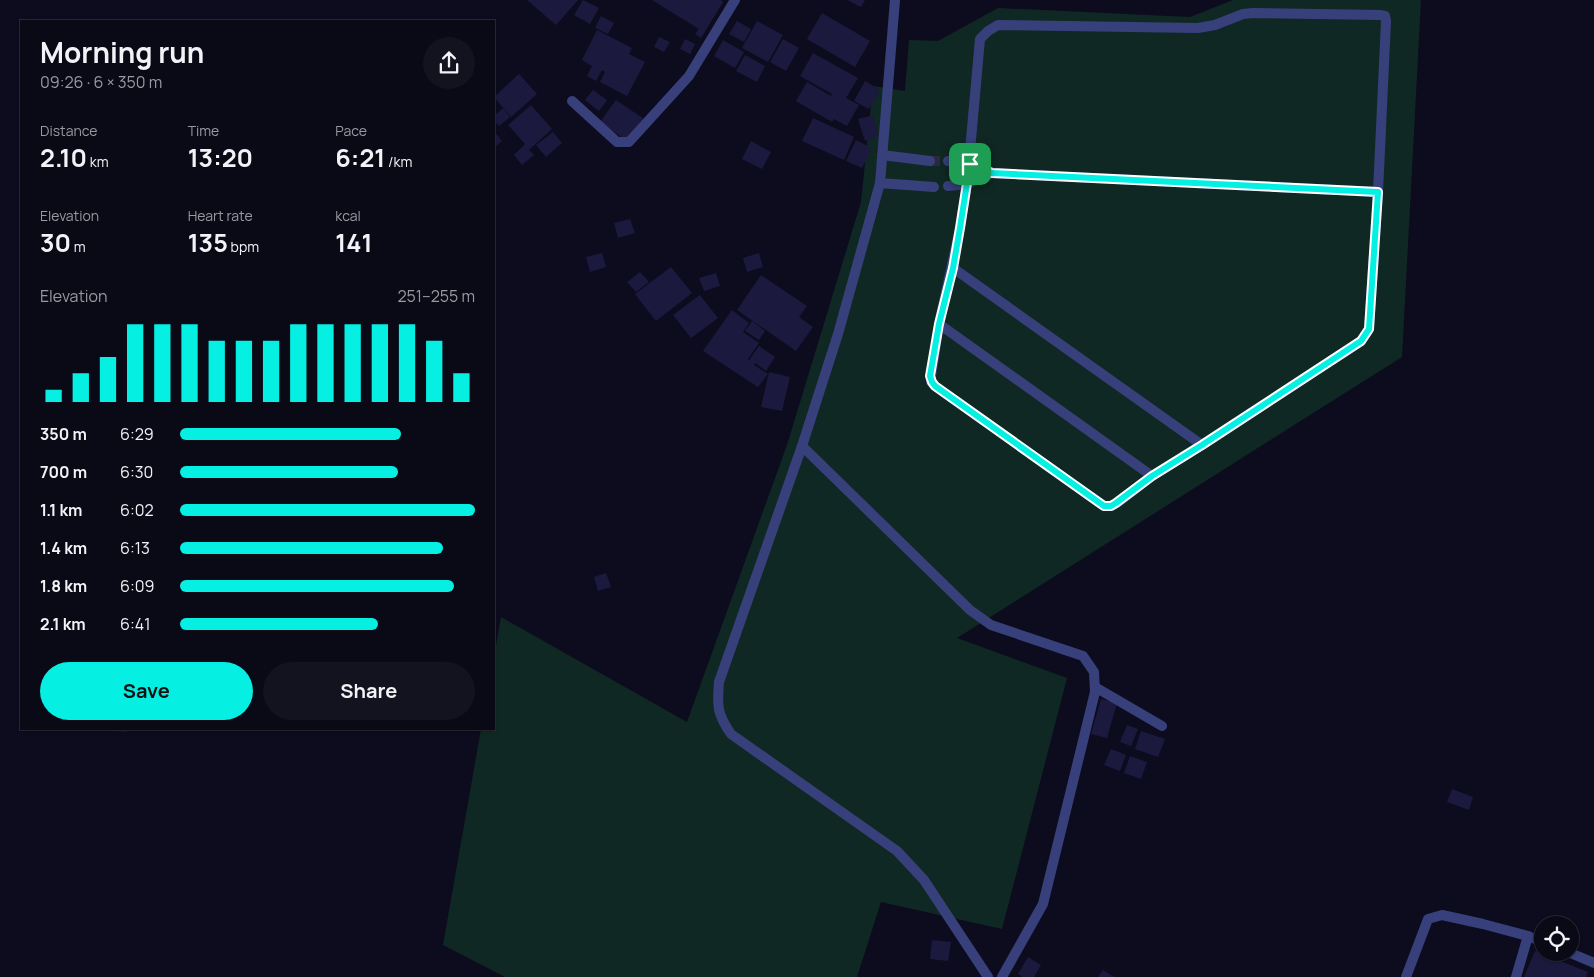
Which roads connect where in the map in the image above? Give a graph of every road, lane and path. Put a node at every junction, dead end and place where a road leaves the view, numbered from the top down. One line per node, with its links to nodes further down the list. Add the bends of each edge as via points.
1 (735, 0): 3 (street, via 689,76 629,142 616,142)
2 (896, 0): 4 (street)
3 (572, 101)
4 (882, 155): 5 (street); 9 (street)
5 (930, 161)
6 (948, 161): 7 (street)
7 (970, 164): 8 (street); 10 (street); 13 (street, via 980,39 998,25 1198,28 1253,13 1380,14 1386,21)
8 (992, 173): 10 (street); 13 (street)
9 (880, 183): 12 (street); 17 (street, via 838,334)
10 (967, 184): 11 (street); 14 (street)
11 (948, 186)
12 (934, 187)
13 (1378, 192): 16 (street, via 1366,335)
14 (953, 268): 15 (street); 16 (street)
15 (939, 324): 18 (street); 18 (street, via 930,376 935,386 1104,506 1116,503)
16 (1202, 445): 18 (street)
17 (802, 446): 19 (street, via 970,610 991,625 1084,656 1094,672); 25 (street, via 719,682 717,703 721,719 731,734 897,851 924,880)
18 (1152, 476)
19 (1095, 687): 20 (street); 26 (street, via 1043,904)
20 (1162, 726)
21 (1528, 936): 22 (street); 27 (street, via 1442,915 1428,918); 28 (street)
22 (1534, 939)
23 (1579, 957): 24 (street)
24 (1594, 963)
25 (988, 977)
26 (1002, 977)
27 (1406, 977)
28 (1516, 977)

